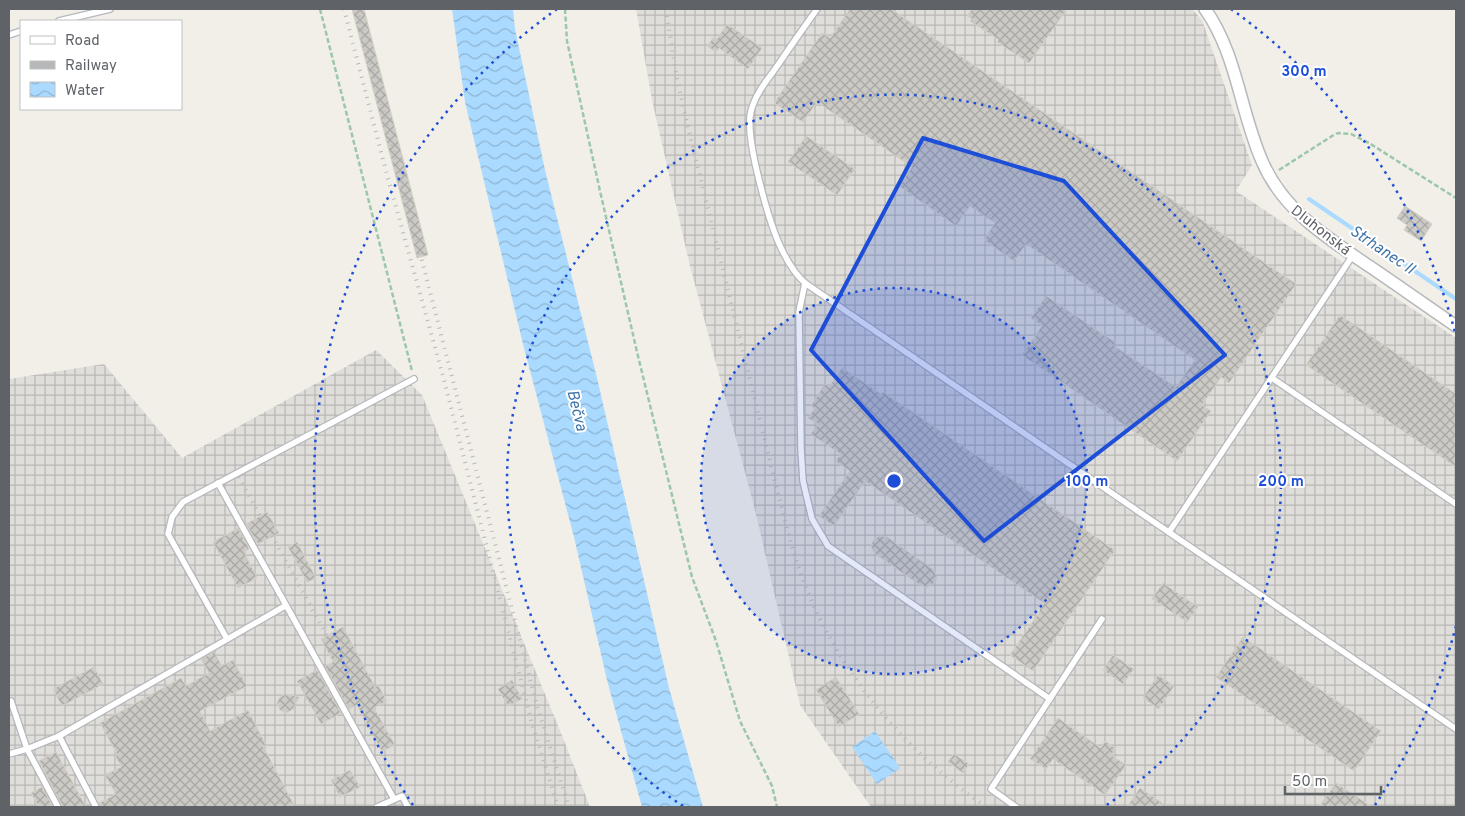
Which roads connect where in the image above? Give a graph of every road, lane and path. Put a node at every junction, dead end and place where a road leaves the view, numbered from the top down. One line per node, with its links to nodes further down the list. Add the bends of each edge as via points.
1 (110, 9): 6 (lane)
2 (320, 9): 13 (path)
3 (565, 9): 31 (path, via 567,41 604,210 692,577 716,641 740,721 772,786)
4 (817, 9): 10 (lane, via 758,93 750,125 768,214 782,251 794,273)
5 (1205, 9): 7 (street, Dluhonská, via 1221,34 1256,146)
6 (63, 20)
7 (1269, 176): 8 (path, via 1332,136 1344,133 1369,143); 9 (street, Dluhonská, via 1296,212)
8 (1456, 198)
9 (1353, 256): 11 (street, Dluhonská); 12 (lane)
10 (805, 283): 16 (lane); 20 (lane, via 799,312 801,450 807,503 818,533 828,546)
11 (1456, 326)
12 (1272, 378): 15 (lane); 16 (lane)
13 (414, 379): 14 (lane)
14 (218, 483): 17 (lane); 19 (lane, via 183,502 172,517 168,534)
15 (1456, 504)
16 (1169, 532): 22 (lane)
17 (285, 606): 19 (lane); 26 (lane)
18 (1102, 619): 20 (lane)
19 (227, 639): 23 (lane)
20 (1050, 699): 32 (lane, via 990,789)
21 (12, 700): 24 (lane)
22 (1456, 729)
23 (59, 736): 24 (lane); 28 (lane)
24 (27, 749): 25 (lane); 27 (lane)
25 (9, 754)
26 (394, 799): 29 (lane); 30 (lane, via 402,796)
27 (58, 807)
28 (96, 807)
29 (378, 807)
30 (408, 807)
31 (777, 807)
32 (1016, 807)

